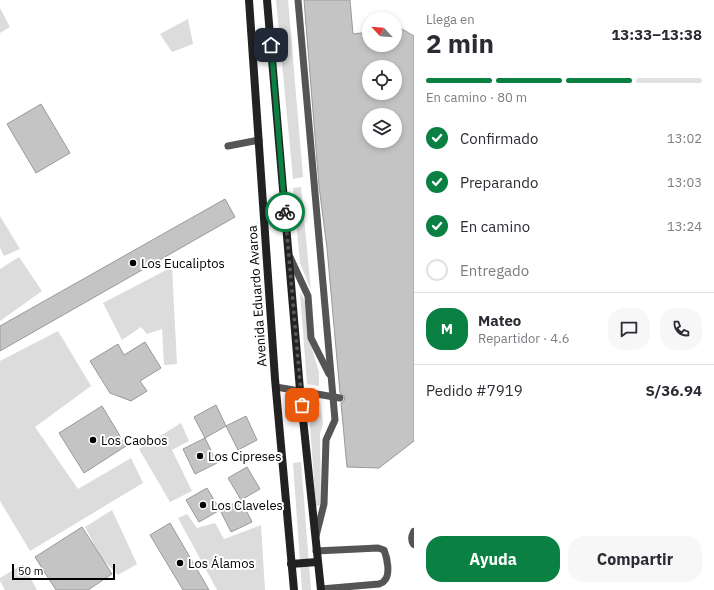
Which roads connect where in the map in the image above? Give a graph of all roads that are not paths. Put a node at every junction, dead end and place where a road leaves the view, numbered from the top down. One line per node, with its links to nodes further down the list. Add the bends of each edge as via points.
1 (249, 0): 4 (main road, Avenida Eduardo Avaroa)
2 (267, 0): 6 (main road)
3 (298, 0): 7 (lane)
4 (259, 140): 5 (lane); 8 (main road, Avenida Eduardo Avaroa)
5 (228, 146)
6 (288, 253): 7 (lane, via 308,296 311,338); 9 (main road)
7 (331, 377): 10 (lane)
8 (276, 387): 9 (lane); 16 (main road, Avenida Eduardo Avaroa)
9 (300, 390): 10 (lane); 12 (main road)
10 (337, 398): 12 (lane, via 334,420 326,440 323,514)
11 (414, 532): 13 (street)
12 (315, 538): 14 (main road)
13 (414, 544)
14 (316, 551): 15 (main road); 18 (lane, via 378,548 386,554 388,574 385,581 379,584)
15 (317, 562): 16 (main road); 18 (main road)
16 (291, 564): 17 (main road, Avenida Eduardo Avaroa)
17 (294, 590)
18 (321, 590)

